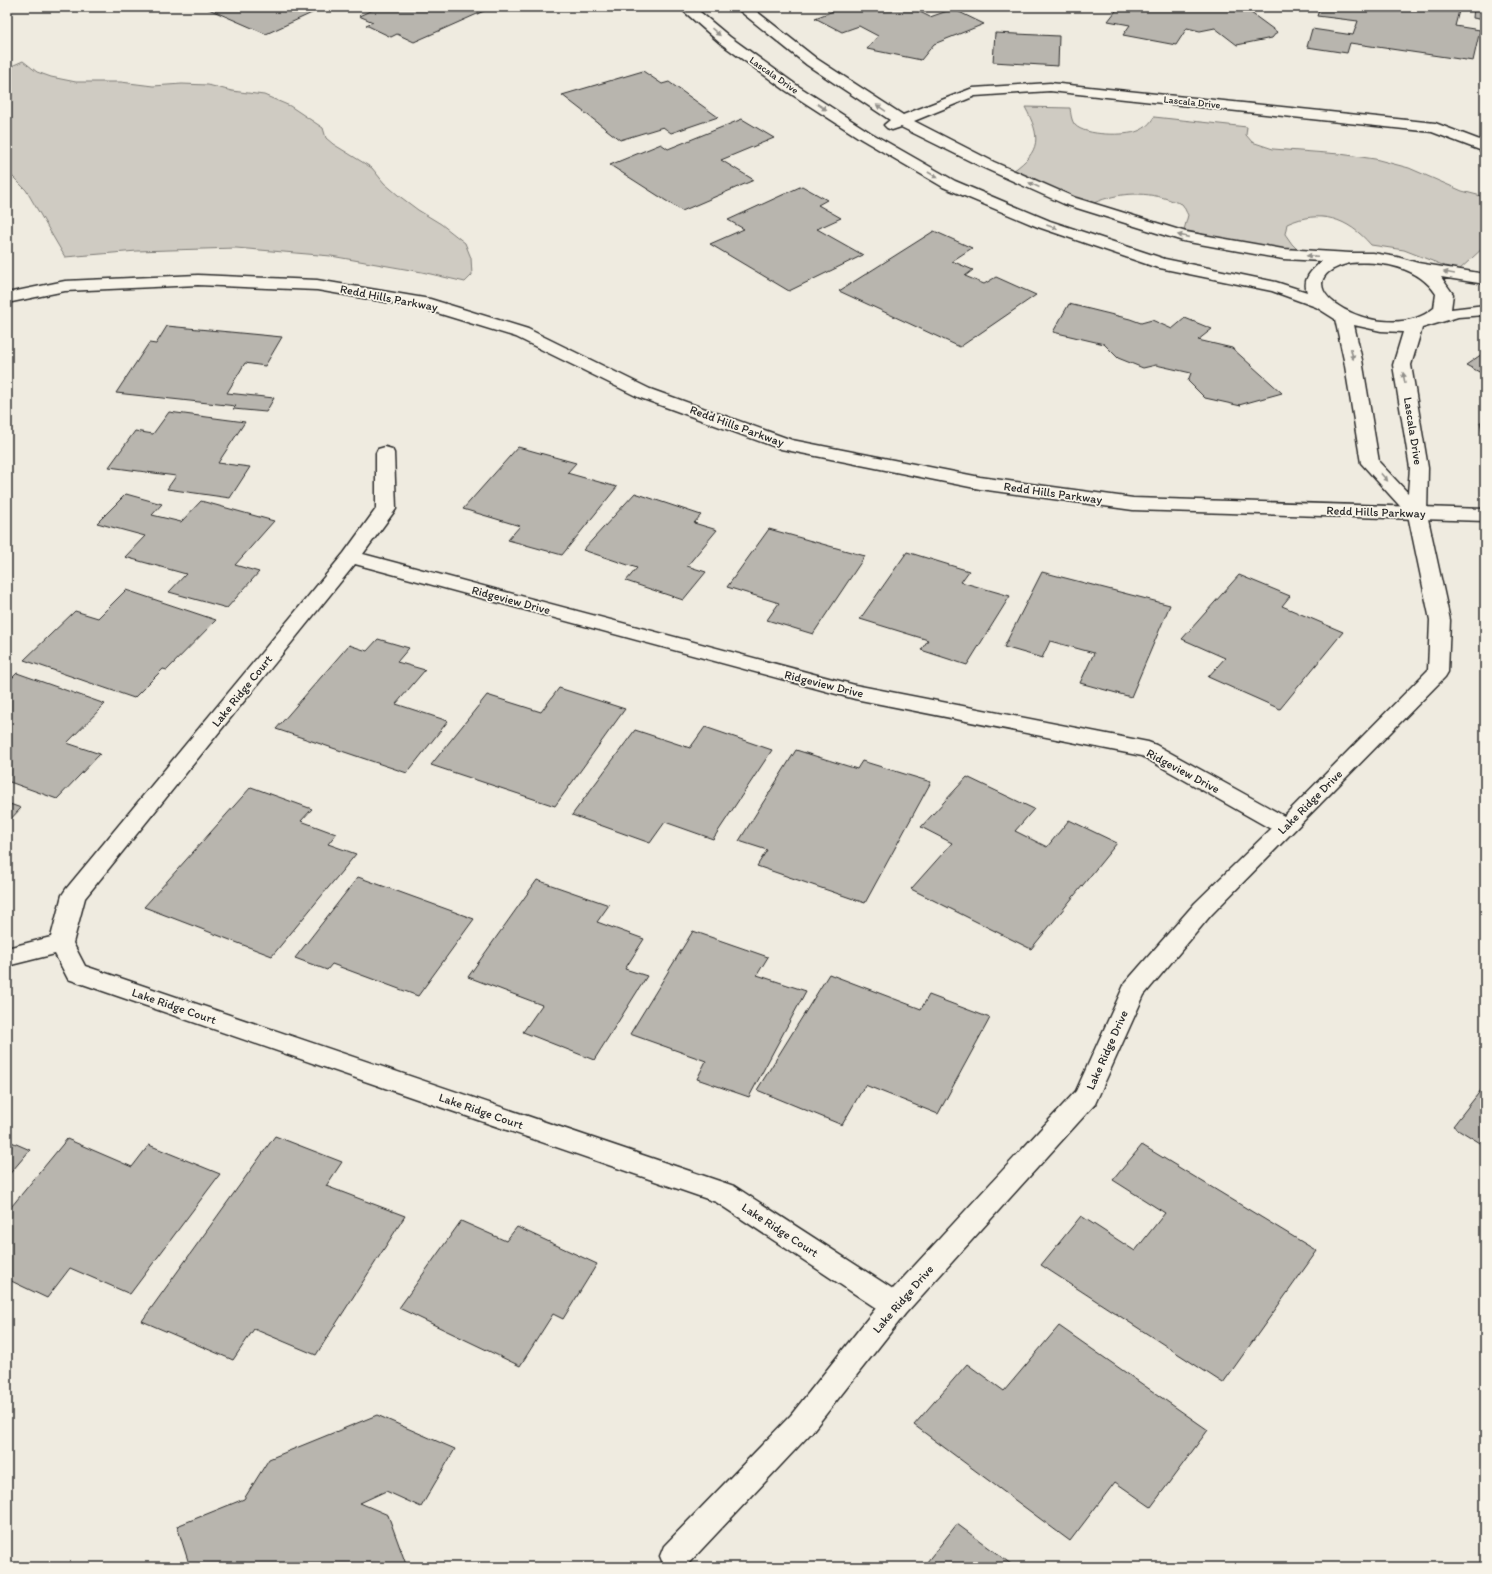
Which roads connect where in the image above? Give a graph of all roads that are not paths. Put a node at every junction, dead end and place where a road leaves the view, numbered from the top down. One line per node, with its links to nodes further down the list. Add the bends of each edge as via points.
1 (686, 7): 4 (street, Lascala Drive, one-way to 4, via 778,79)
2 (742, 7): 3 (street, one-way to 2, via 812,62)
3 (901, 121): 4 (street, Lascala Drive); 5 (street, Lascala Drive, via 973,92 1050,87 1435,128); 6 (street, one-way to 3, via 1283,254 1183,236 1070,201 989,165)
4 (866, 136): 10 (street, Lascala Drive, one-way to 10, via 949,184 1044,224 1161,263 1276,287)
5 (1485, 147)
6 (1351, 258): 7 (street, via 1393,260); 10 (street, via 1333,262 1320,270 1314,280 1314,291)
7 (1413, 267): 8 (street, one-way to 7); 13 (street, via 1430,276 1441,287 1445,299 1442,310)
8 (1485, 279)
9 (7, 298): 15 (street, Redd Hills Parkway, via 65,286 198,280 317,285 424,303 522,333 644,393 788,445 980,484 1133,504)
10 (1322, 302): 12 (street)
11 (1485, 310): 13 (street, via 1476,309)
12 (1342, 316): 13 (street, via 1378,326 1396,327); 15 (street, one-way to 15, via 1353,360 1370,463)
13 (1422, 322): 15 (street, Lascala Drive, one-way to 13, via 1419,468 1402,366)
14 (386, 453): 17 (street, Lake Ridge Court, via 386,509)
15 (1416, 514): 16 (street, Redd Hills Parkway); 18 (street, Lake Ridge Drive, via 1440,620 1438,672)
16 (1485, 515)
17 (351, 557): 18 (street, Ridgeview Drive, via 855,692 1148,750); 19 (street, Lake Ridge Court, via 74,895)
18 (1286, 827): 21 (street, Lake Ridge Drive, via 1203,909 1134,990 1086,1096)
19 (61, 943): 20 (street); 21 (street, Lake Ridge Court, via 76,972 725,1194)
20 (7, 957)
21 (894, 1306): 22 (street, Lake Ridge Drive, via 801,1424)
22 (675, 1556)

